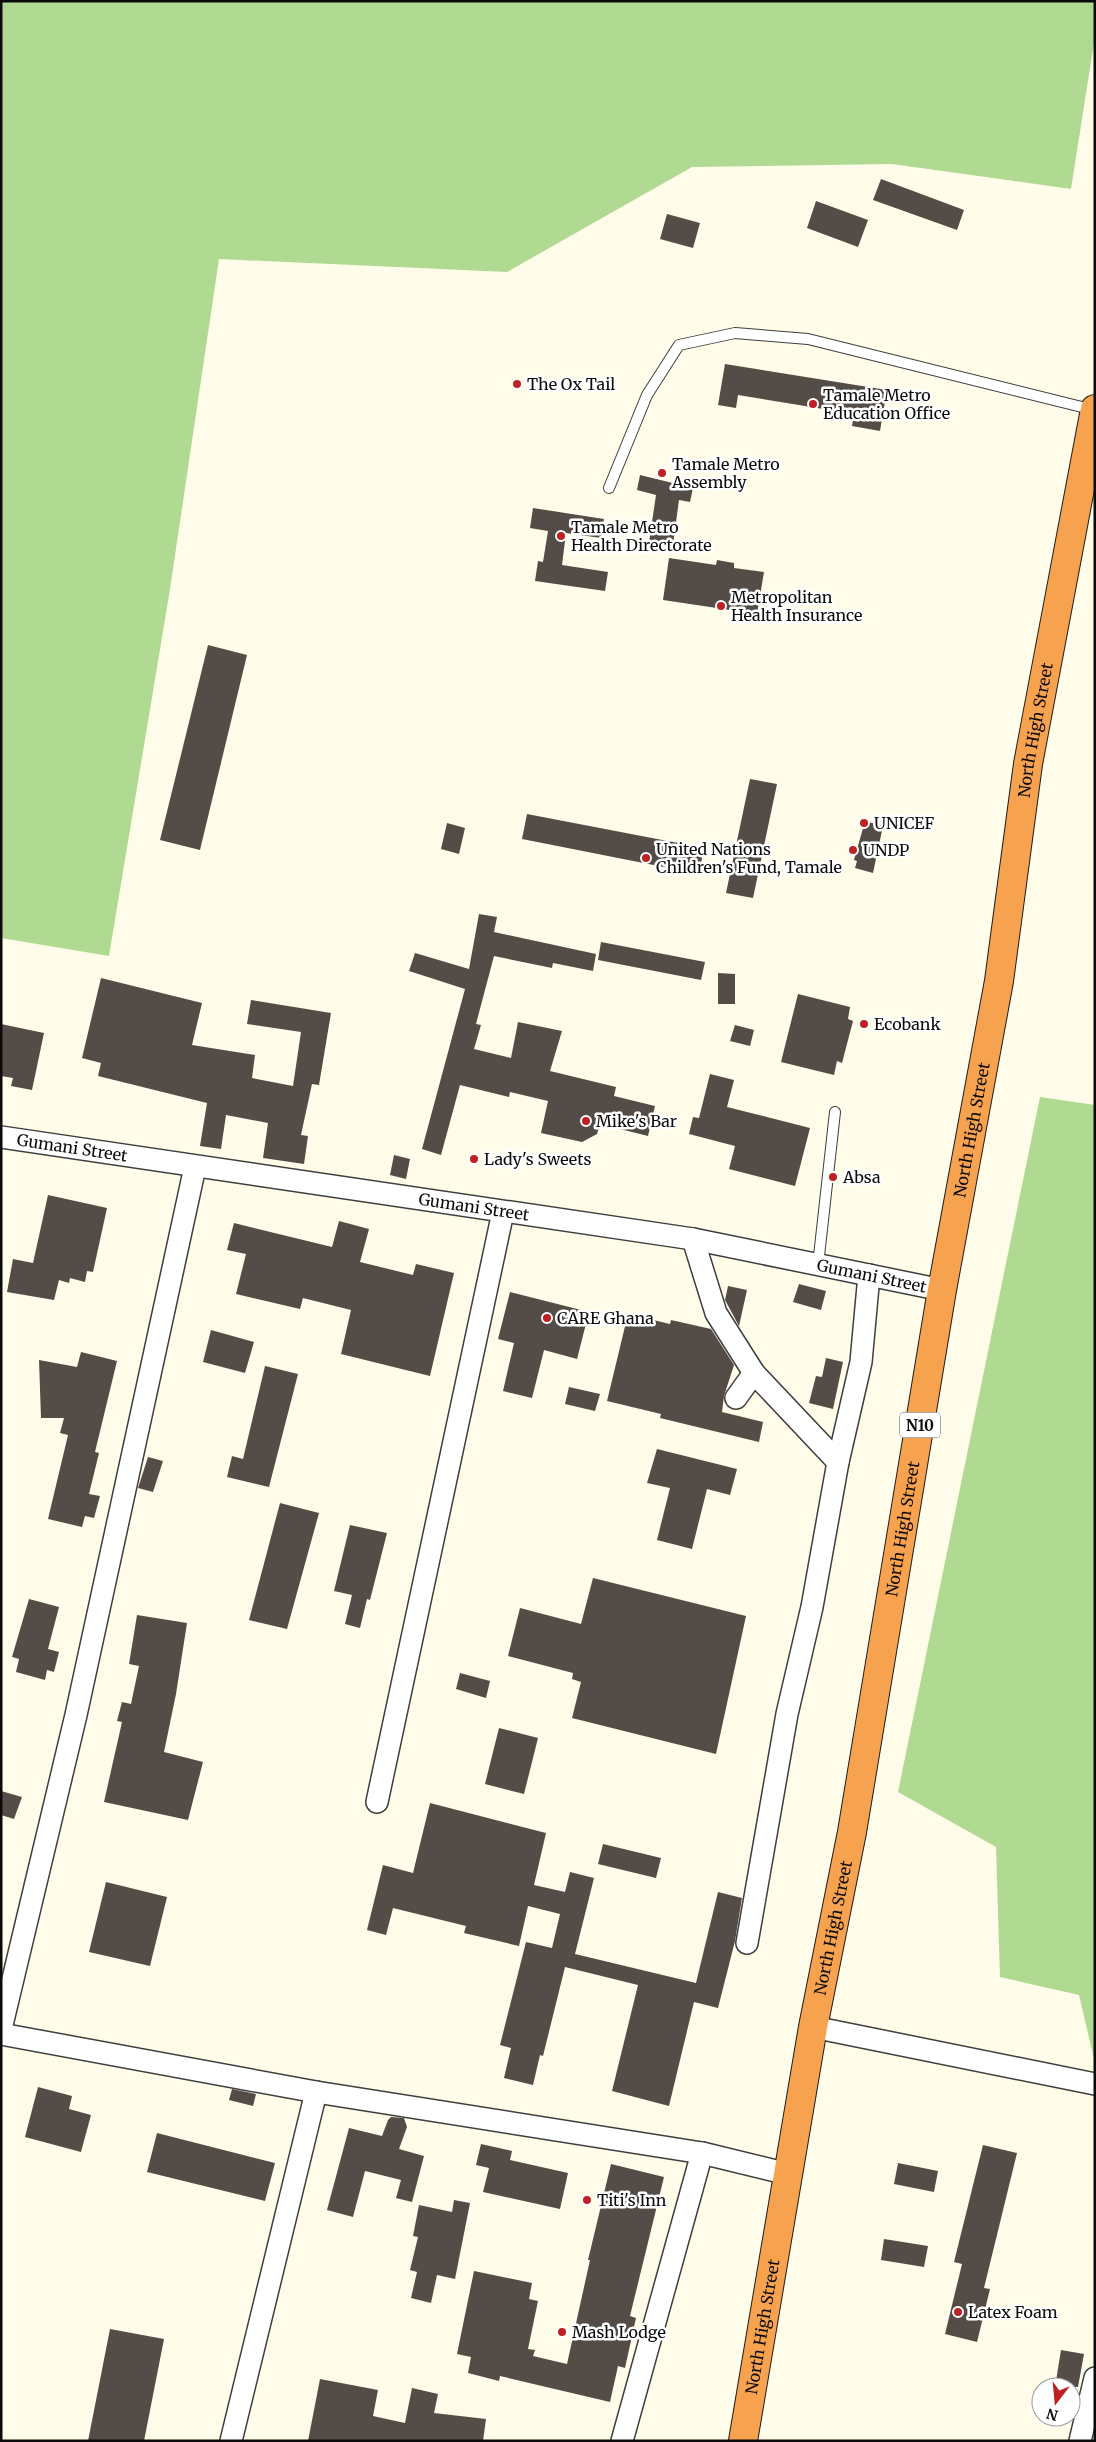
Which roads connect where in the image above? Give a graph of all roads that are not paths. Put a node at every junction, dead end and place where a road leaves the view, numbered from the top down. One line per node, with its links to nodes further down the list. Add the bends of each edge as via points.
1 (1095, 410): 2 (lane, via 808,339 735,333 679,345 647,396); 10 (highway, North High Street / N10, via 1028,764 999,981)
2 (609, 488)
3 (835, 1112): 8 (lane)
4 (1, 1137): 5 (street, Gumani Street)
5 (195, 1167): 6 (street, Gumani Street); 17 (street, via 76,1715)
6 (503, 1212): 7 (street, Gumani Street); 14 (street)
7 (693, 1239): 8 (street, Gumani Street); 11 (street, via 716,1313)
8 (818, 1265): 9 (street, Gumani Street)
9 (869, 1275): 10 (street, Gumani Street); 13 (street, via 861,1362)
10 (942, 1290): 16 (highway, North High Street / N10, via 852,1832)
11 (754, 1373): 12 (street); 13 (street)
12 (736, 1398)
13 (838, 1462): 15 (street, via 812,1607 787,1714)
14 (377, 1802)
15 (747, 1943)
16 (813, 2028): 19 (street); 22 (highway, North High Street / N10)
17 (1, 2029)
18 (1, 2034): 20 (street)
19 (1095, 2084)
20 (316, 2092): 21 (street); 24 (street)
21 (702, 2152): 22 (street); 25 (street)
22 (788, 2174): 26 (highway, North High Street / N10)
23 (1095, 2378): 27 (street)
24 (231, 2441)
25 (622, 2441)
26 (743, 2441)
27 (1080, 2441)

